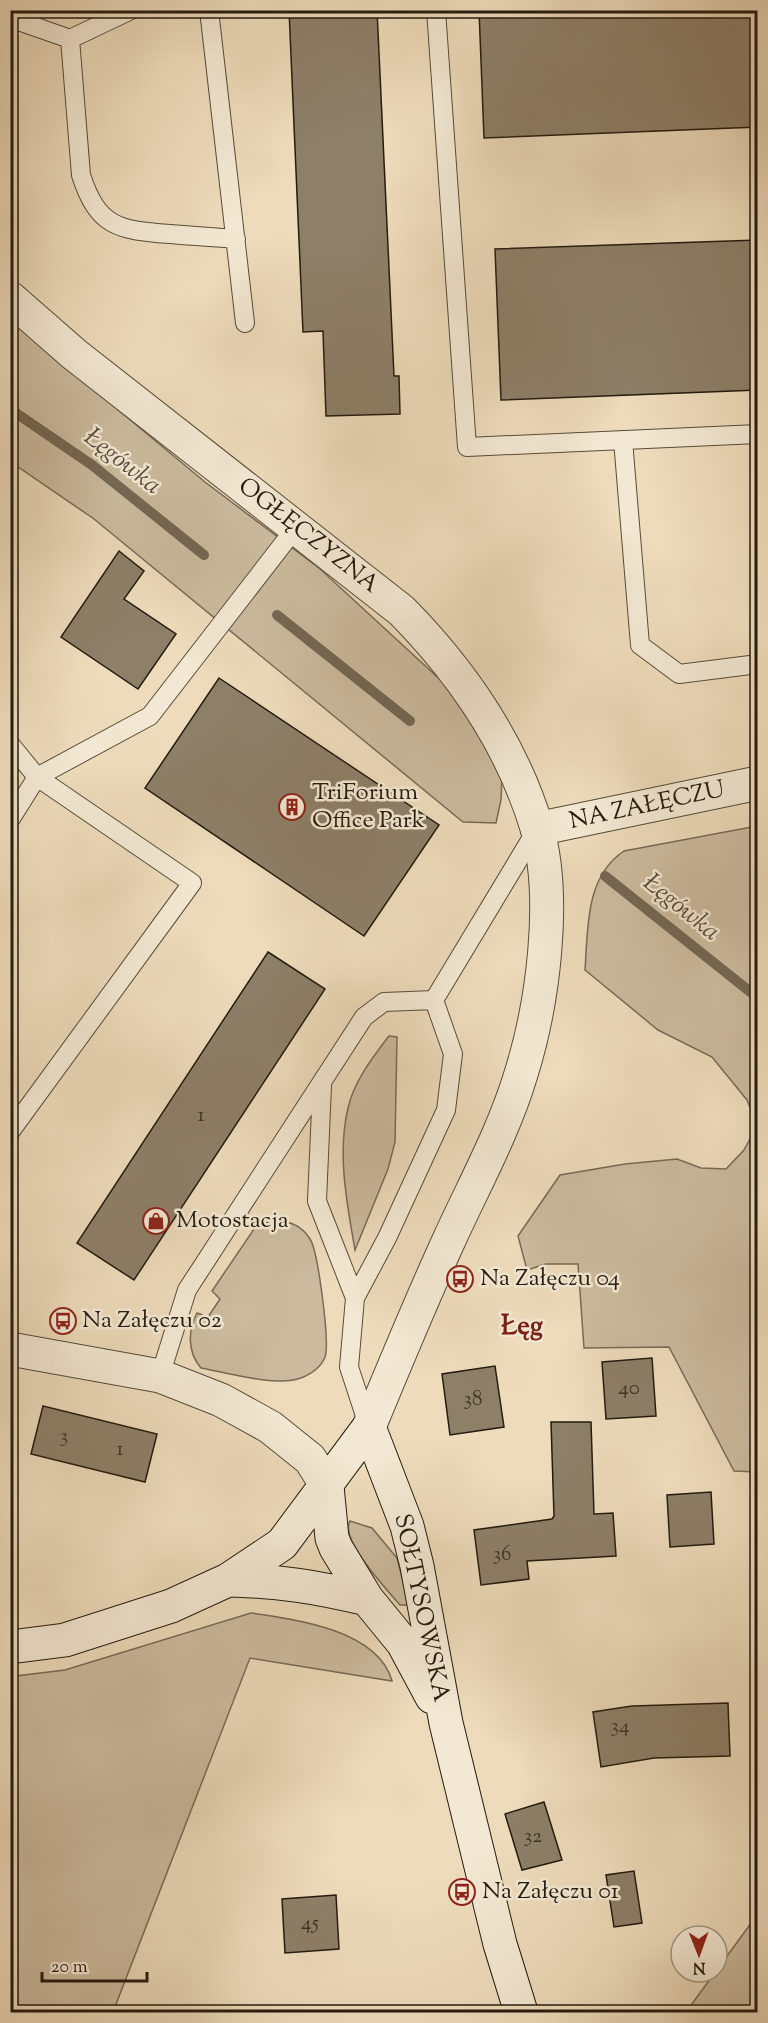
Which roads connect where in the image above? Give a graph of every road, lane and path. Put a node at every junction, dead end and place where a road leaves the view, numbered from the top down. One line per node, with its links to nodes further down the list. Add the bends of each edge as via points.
1 (131, 10): 5 (lane)
2 (209, 10): 6 (lane)
3 (436, 10): 10 (lane, via 467,447)
4 (10, 18): 5 (lane)
5 (70, 39): 6 (lane, via 81,175 97,209 112,223 128,230)
6 (236, 239): 8 (lane)
7 (10, 298): 11 (street, OGŁĘCZYZNA, via 74,354)
8 (245, 323)
9 (758, 434): 10 (lane)
10 (623, 440): 12 (lane, via 640,645 679,674)
11 (297, 526): 14 (lane, via 150,716); 17 (street, OGŁĘCZYZNA, via 402,611 435,644 490,722 519,780)
12 (758, 664)
13 (10, 744): 14 (lane)
14 (37, 777): 16 (lane); 20 (lane, via 192,883)
15 (758, 783): 17 (street, NA ZAŁĘCZU)
16 (10, 820)
17 (537, 829): 18 (lane); 24 (street, OGŁĘCZYZNA, via 545,898 545,942 542,985 521,1075)
18 (434, 1000): 19 (lane, via 384,1002 364,1017); 21 (lane, via 453,1054 446,1110)
19 (322, 1086): 21 (lane, via 317,1201); 23 (lane, via 187,1290)
20 (10, 1132)
21 (355, 1298): 24 (lane, via 349,1367)
22 (10, 1349): 23 (street)
23 (160, 1376): 25 (street, via 221,1400 270,1427 310,1459)
24 (369, 1427): 25 (street, OGŁĘCZYZNA); 29 (street, SOŁTYSOWSKA, via 407,1526)
25 (327, 1486): 26 (street, OGŁĘCZYZNA, via 282,1544); 27 (street, SOŁTYSOWSKA, via 332,1538)
26 (228, 1580): 27 (street, via 304,1584); 28 (street, OGŁĘCZYZNA, via 171,1606 65,1640)
27 (367, 1599): 29 (street, SOŁTYSOWSKA, via 403,1643)
28 (10, 1647)
29 (446, 1723): 30 (street, SOŁTYSOWSKA, via 500,1944)
30 (521, 2013)

